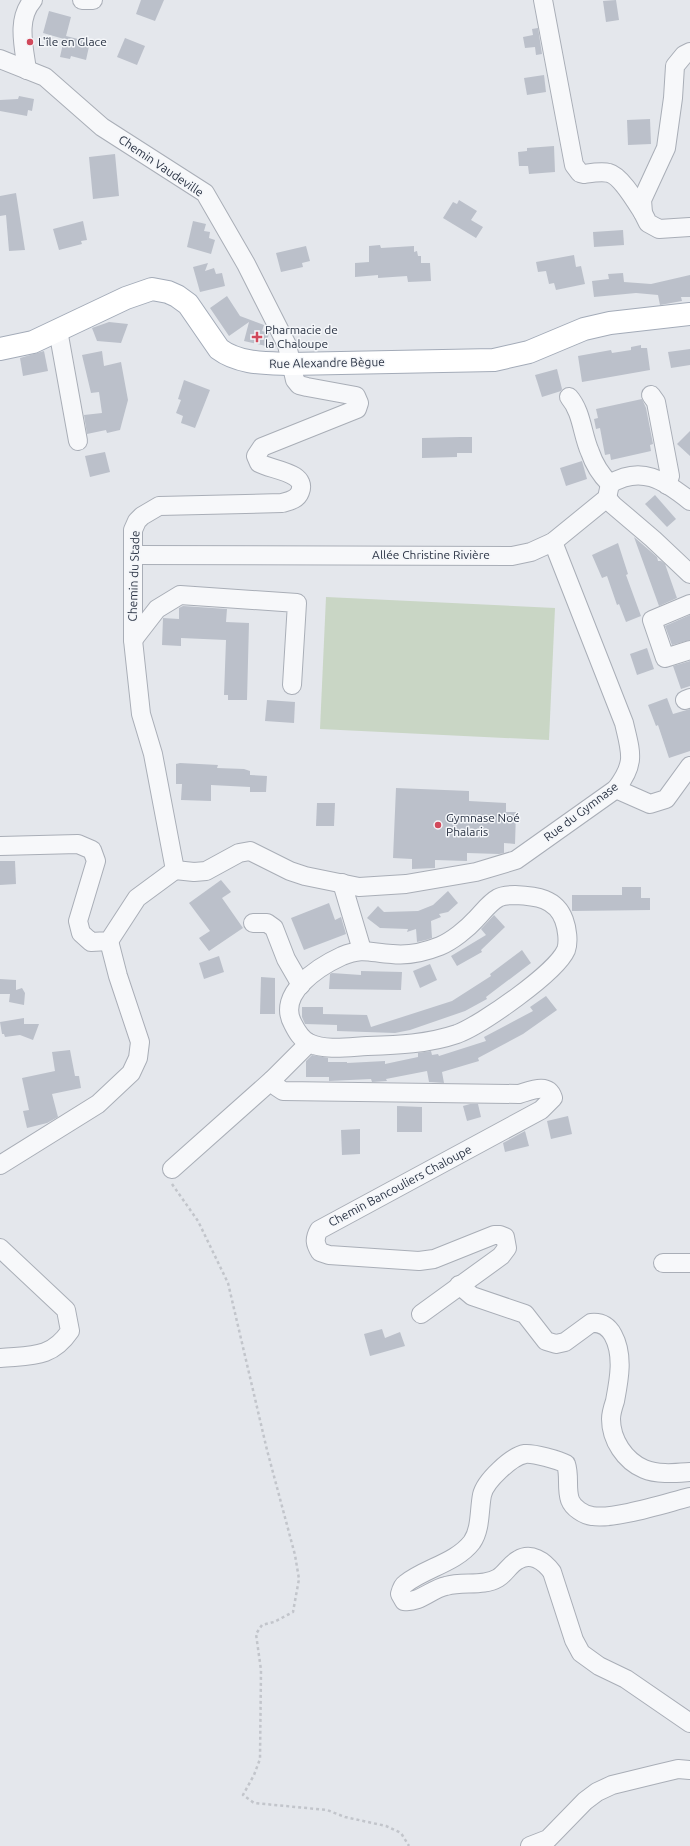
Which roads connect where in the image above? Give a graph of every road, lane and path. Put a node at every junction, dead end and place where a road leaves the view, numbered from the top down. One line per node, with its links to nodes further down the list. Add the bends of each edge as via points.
1 (33, 0): 7 (street, via 23,19)
2 (82, 0): 3 (street)
3 (93, 0)
4 (543, 0): 8 (street, via 574,165 584,174 608,172 613,175)
5 (690, 52): 8 (street, via 675,66 666,148 642,200)
6 (0, 60): 7 (street, Chemin Vaudeville)
7 (27, 70): 13 (street, Chemin Vaudeville, via 45,77 102,127 205,193 246,264 287,345)
8 (643, 213): 9 (street, via 648,223 659,229)
9 (690, 227)
10 (690, 314): 13 (main road, Rue Alexandre Bègue, via 610,323 584,329 529,352 494,360)
11 (58, 330): 12 (main road, Rue Alexandre Bègue, via 33,342); 13 (main road, Rue Alexandre Bègue, via 126,298 152,289 172,294 188,304 219,349 226,354 262,363); 16 (street)
12 (0, 349)
13 (290, 364): 21 (street, Chemin du Stade, via 299,385 356,396 359,402 357,409 262,447 257,452 259,463 298,478 301,483 298,497 282,503 159,506 137,521 133,530)
14 (651, 395): 17 (street, via 656,402 670,476)
15 (569, 397): 18 (street, via 576,404 590,452)
16 (78, 441)
17 (668, 485): 18 (street, Allée Christine Rivière, via 637,474 622,477); 19 (street, Allée Christine Rivière)
18 (609, 491): 20 (street, Allée Christine Rivière); 22 (street, via 613,505)
19 (690, 501)
20 (553, 542): 21 (street, Allée Christine Rivière, via 530,552 512,556); 28 (street, Rue du Gymnase, via 624,723 630,747 630,762 626,776)
21 (133, 555): 24 (street, Chemin du Stade)
22 (690, 574)
23 (690, 604): 25 (street, via 652,620 665,658)
24 (133, 640): 26 (street, via 157,609 180,595 297,603); 30 (street, Chemin du Stade, via 141,714 154,754)
25 (690, 650)
26 (292, 686)
27 (690, 766): 28 (street, via 666,798 650,804)
28 (616, 789): 31 (street, Rue du Gymnase, via 516,860 476,872 406,884 359,887)
29 (0, 846): 33 (street, via 78,844 92,850 96,861 78,921 81,933 91,942)
30 (175, 870): 31 (street, via 206,871 239,853 250,851 304,876); 33 (street, via 137,898)
31 (342, 883): 34 (street)
32 (253, 922): 35 (street, via 267,923 274,928 286,959)
33 (109, 941): 38 (street, via 140,1042 138,1058 131,1073 98,1104)
34 (362, 950): 35 (street, via 343,956 318,969); 36 (street, via 413,954 441,946 476,920 487,906 499,897 516,895 549,901 562,912 567,927 566,949 555,966 502,1009 457,1034 414,1044 332,1048)
35 (301, 985): 36 (street, via 290,1002 290,1018 299,1035)
36 (309, 1043): 37 (street)
37 (272, 1080): 39 (street); 43 (street, Chemin Bancouliers Chaloupe, via 283,1091 519,1094 540,1088 552,1094 553,1098 541,1110 319,1230 315,1237 320,1252 329,1255 419,1261 434,1259 494,1235 505,1238 507,1248 501,1256)
38 (0, 1165)
39 (172, 1169): 50 (path, via 167,1174 169,1181 198,1221 228,1283 299,1579 293,1612 262,1625 256,1634 261,1670 260,1759 243,1796 254,1803 327,1810 345,1817 386,1826 401,1833)
40 (0, 1248): 45 (street, via 66,1310 70,1331 62,1343 46,1353)
41 (663, 1263): 42 (street)
42 (690, 1263)
43 (459, 1286): 44 (street); 46 (street, via 472,1296 525,1314 546,1341 556,1344 565,1342 591,1323 601,1324 609,1329 616,1340 620,1360 611,1419 614,1439 624,1455 645,1469 668,1473)
44 (421, 1314)
45 (0, 1358)
46 (690, 1472)
47 (690, 1497): 48 (street, via 608,1517 591,1516 581,1512 571,1501 566,1464 559,1460 525,1454 488,1481 482,1493 479,1519 472,1542 461,1552 404,1584 400,1594 404,1601 410,1601 457,1583 485,1583 498,1578 518,1559 529,1556 539,1559 552,1572 574,1640 581,1653 599,1666 626,1679)
48 (690, 1723)
49 (690, 1770): 51 (street, via 678,1769 639,1778 597,1792 548,1839)
50 (409, 1846)
51 (530, 1846)

